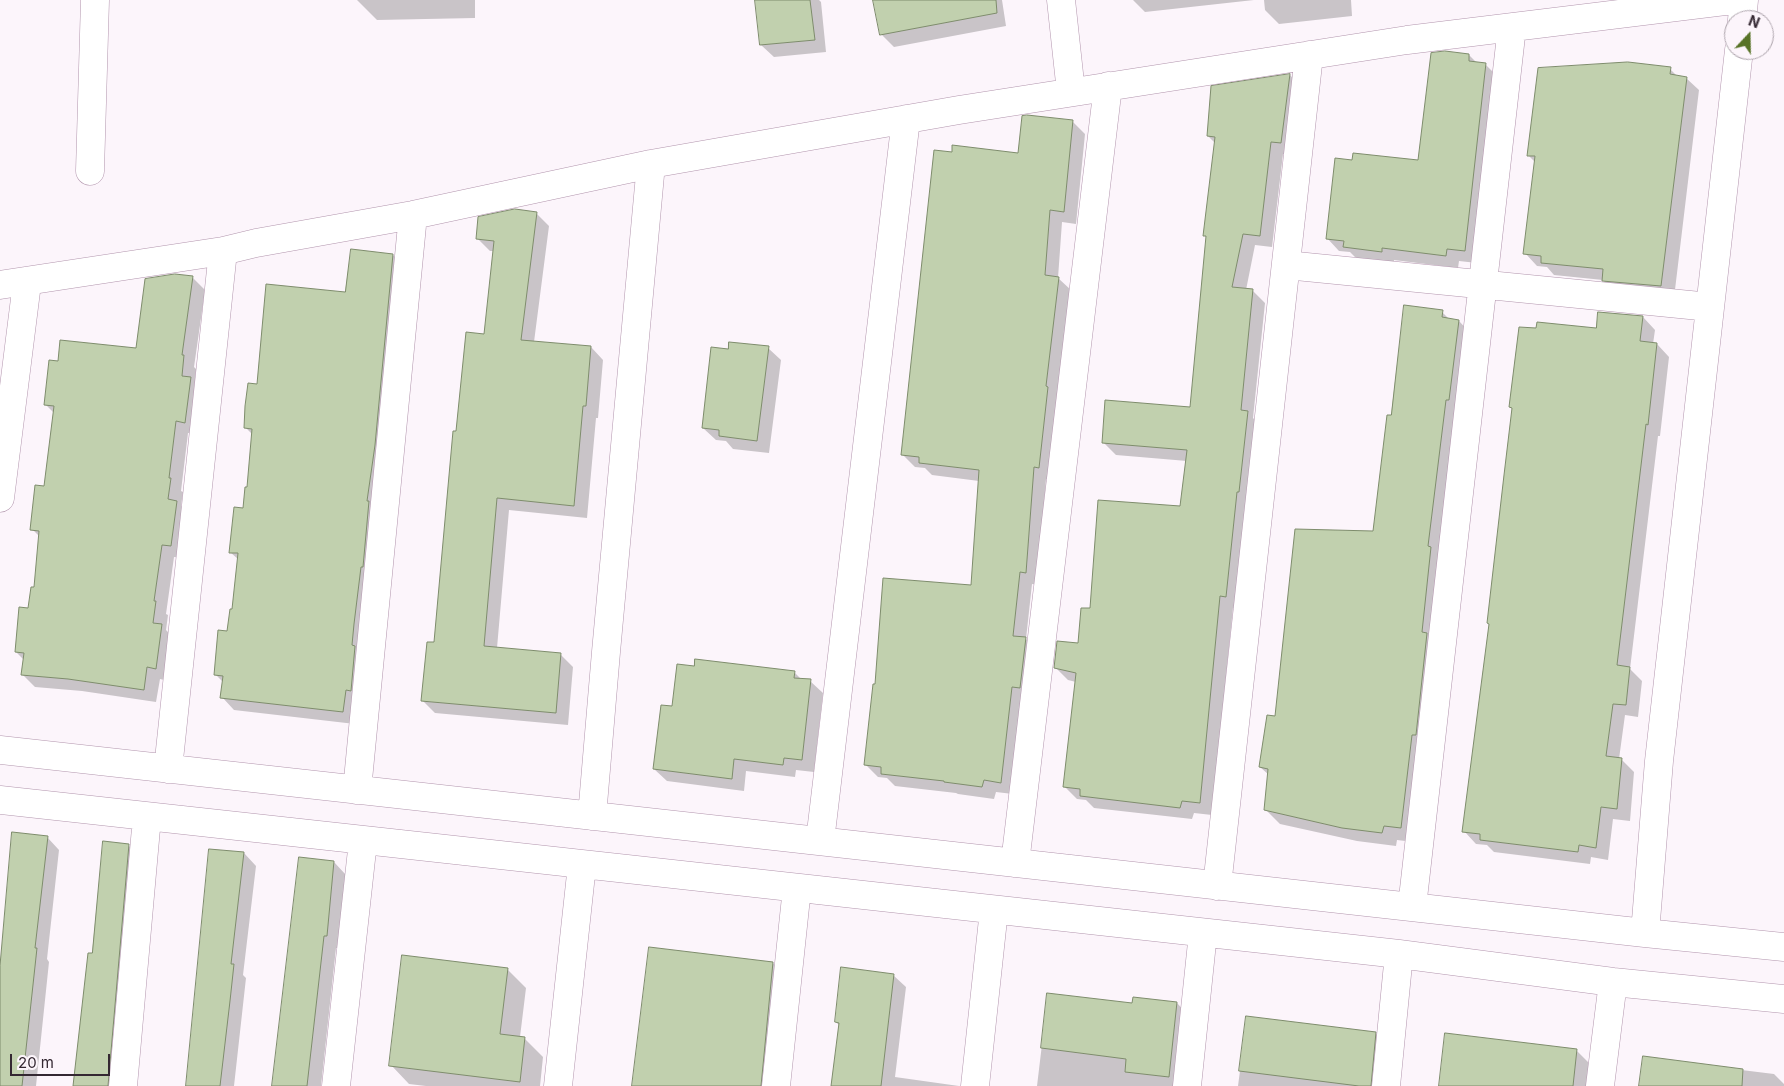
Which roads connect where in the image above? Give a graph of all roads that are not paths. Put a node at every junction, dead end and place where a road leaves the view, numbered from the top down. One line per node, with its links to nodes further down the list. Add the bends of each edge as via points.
1 (95, 0): 11 (street)
2 (1061, 0): 8 (street)
3 (1733, 0): 4 (street)
4 (1512, 27): 5 (street); 16 (street)
5 (1309, 55): 7 (street); 14 (street)
6 (1738, 60): 18 (street)
7 (1108, 86): 8 (street); 28 (street)
8 (1071, 92): 9 (street)
9 (906, 119): 10 (street); 27 (street)
10 (651, 164): 12 (street); 24 (street)
11 (90, 170)
12 (413, 215): 13 (street); 22 (street)
13 (222, 251): 15 (street); 21 (street)
14 (1286, 266): 16 (street); 30 (street)
15 (27, 282): 17 (street); 19 (street)
16 (1483, 284): 18 (street); 32 (street)
17 (0, 285)
18 (1710, 307): 35 (street, via 1659,761)
19 (0, 498)
20 (0, 750): 21 (street)
21 (168, 769): 22 (street)
22 (357, 790): 24 (street)
23 (0, 800): 25 (street)
24 (592, 816): 27 (street)
25 (147, 817): 26 (street); 40 (street)
26 (363, 841): 29 (street); 41 (street)
27 (820, 841): 28 (street)
28 (1015, 862): 30 (street)
29 (582, 865): 31 (street); 42 (street)
30 (1217, 886): 32 (street)
31 (797, 888): 33 (street); 43 (street)
32 (1412, 907): 35 (street)
33 (994, 910): 34 (street); 44 (street)
34 (1203, 933): 37 (street); 45 (street)
35 (1645, 933): 36 (street)
36 (1784, 947)
37 (1399, 954): 38 (street); 46 (street)
38 (1613, 982): 39 (street); 47 (street)
39 (1784, 999)
40 (123, 1086)
41 (336, 1086)
42 (558, 1086)
43 (776, 1086)
44 (975, 1086)
45 (1187, 1086)
46 (1386, 1086)
47 (1600, 1086)

